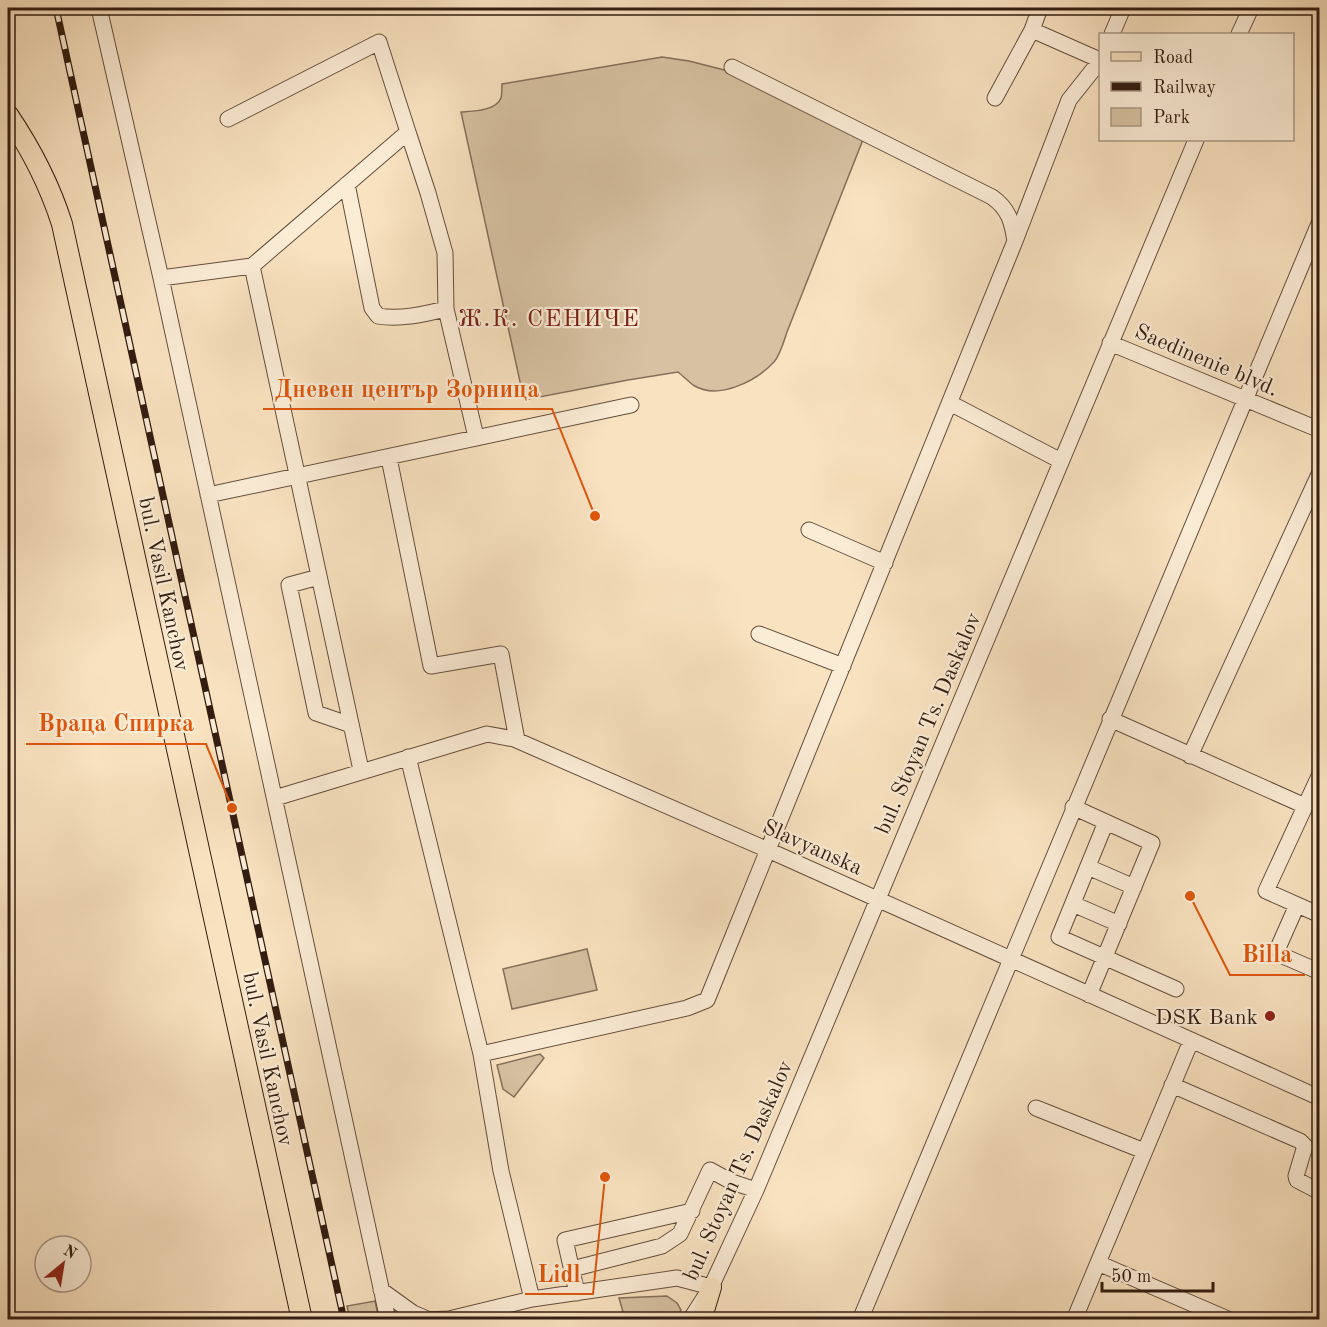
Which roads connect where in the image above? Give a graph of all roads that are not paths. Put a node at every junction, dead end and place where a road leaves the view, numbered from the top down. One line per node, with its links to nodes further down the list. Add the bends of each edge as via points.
1 (99, 8): 20 (street)
2 (1040, 8): 5 (street)
3 (1123, 8): 6 (street)
4 (1251, 8): 7 (street)
5 (1032, 30): 8 (street); 11 (street)
6 (1112, 33)
7 (1239, 33)
8 (1099, 60)
9 (1099, 63): 18 (street, via 1069,100)
10 (732, 67): 18 (street, via 993,196 1011,218)
11 (995, 99)
12 (8, 115): 78 (main road, bul. Vasil Kanchov, via 43,175 62,224)
13 (228, 119): 14 (street, via 379,42)
14 (408, 132): 16 (street); 21 (street, via 446,253)
15 (1196, 141): 22 (street, bul. Stoyan Ts. Daskalov)
16 (347, 184): 19 (street); 21 (street, via 372,309 386,318)
17 (1320, 220): 23 (street)
18 (1015, 241): 24 (street)
19 (252, 267): 20 (street); 31 (street)
20 (161, 278): 32 (street)
21 (446, 309): 27 (street)
22 (1110, 343): 23 (street, Saedinenie blvd.); 29 (street, bul. Stoyan Ts. Daskalov)
23 (1244, 399): 26 (street, Saedinenie blvd.); 38 (street)
24 (950, 403): 29 (street); 34 (street)
25 (631, 405): 27 (street)
26 (1320, 430)
27 (476, 437): 28 (street)
28 (388, 458): 31 (street); 40 (street, via 431,666 501,654)
29 (1061, 461): 52 (street, bul. Stoyan Ts. Daskalov)
30 (1320, 472): 41 (street)
31 (297, 477): 32 (street); 35 (street)
32 (208, 495): 45 (street)
33 (808, 530): 34 (street)
34 (885, 562): 37 (street)
35 (319, 577): 39 (street); 39 (street, via 289,585 316,713)
36 (759, 634): 37 (street)
37 (843, 666): 49 (street)
38 (1110, 719): 41 (street); 47 (street)
39 (351, 725): 43 (street)
40 (517, 740): 42 (street, Slavyanska, via 487,734); 49 (street, Slavyanska)
41 (1190, 756): 46 (street)
42 (408, 757): 43 (street, Slavyanska); 63 (street)
43 (361, 770): 45 (street, Slavyanska)
44 (1320, 774): 46 (street)
45 (275, 798): 74 (street)
46 (1305, 806): 54 (street, via 1266,891)
47 (1073, 807): 48 (street); 58 (street)
48 (1106, 822): 50 (street); 51 (street, via 1152,843)
49 (768, 850): 52 (street, Slavyanska); 63 (street, via 707,1000 687,1008)
50 (1088, 867): 51 (street); 53 (street)
51 (1134, 887): 56 (street)
52 (878, 900): 58 (street, Slavyanska); 68 (street, bul. Stoyan Ts. Daskalov)
53 (1073, 904): 56 (street); 57 (street, via 1059,937)
54 (1297, 905): 55 (street); 59 (street, via 1278,948 1283,956)
55 (1320, 915)
56 (1119, 924): 57 (street)
57 (1105, 957): 60 (street); 61 (street)
58 (1009, 959): 61 (street, Slavyanska); 83 (street)
59 (1320, 972)
60 (1176, 989)
61 (1089, 995): 62 (street, Slavyanska)
62 (1191, 1041): 64 (street); 65 (street, Slavyanska)
63 (482, 1054): 76 (street, via 501,1171)
64 (1172, 1085): 67 (street); 69 (street, via 1300,1141 1305,1146 1297,1180)
65 (1320, 1098)
66 (1036, 1108): 67 (street)
67 (1144, 1151): 71 (street)
68 (756, 1190): 70 (street, via 710,1170); 73 (street, bul. Stoyan Ts. Daskalov)
69 (1320, 1192)
70 (692, 1211): 72 (street, via 680,1234 662,1246); 72 (street, via 565,1240)
71 (1098, 1263): 84 (street); 85 (street)
72 (572, 1269): 75 (street)
73 (711, 1287): 75 (street, via 677,1278); 81 (street, bul. Stoyan Ts. Daskalov); 82 (main road)
74 (381, 1290): 77 (street); 79 (street)
75 (577, 1293): 76 (street)
76 (532, 1299): 80 (street)
77 (426, 1319): 80 (street)
78 (302, 1320)
79 (388, 1320)
80 (449, 1320)
81 (690, 1320)
82 (701, 1320)
83 (860, 1320)
84 (1074, 1320)
85 (1230, 1320)

